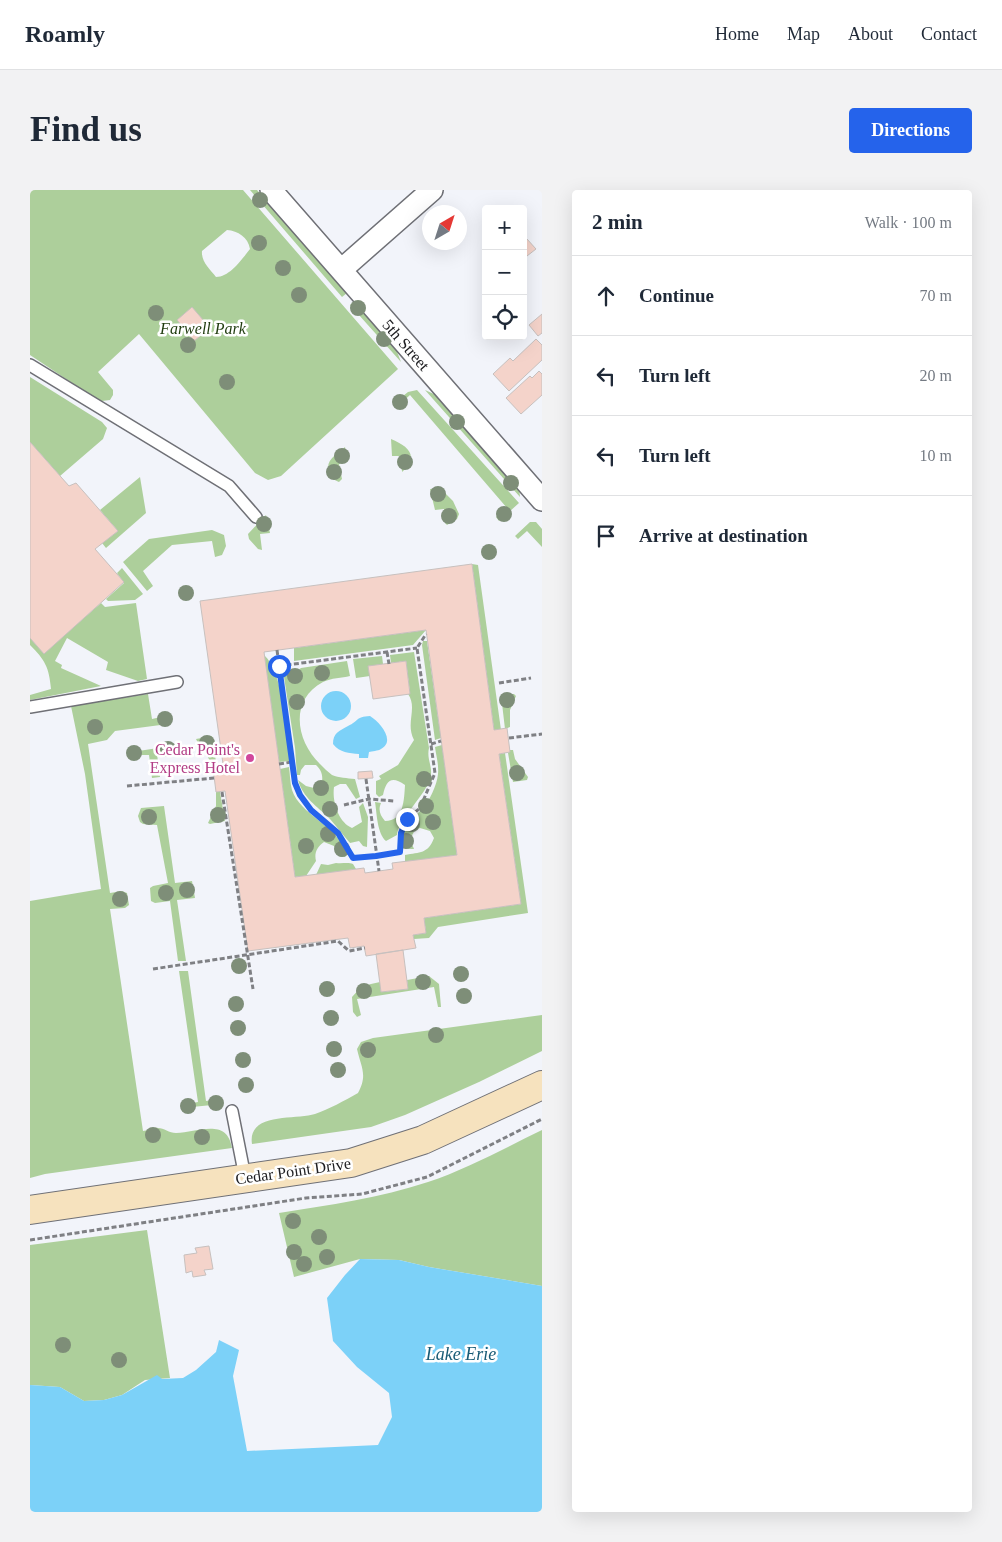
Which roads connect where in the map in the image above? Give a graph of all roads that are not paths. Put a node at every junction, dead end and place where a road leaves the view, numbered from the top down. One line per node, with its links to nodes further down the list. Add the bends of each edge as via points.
1 (271, 190): 3 (street, 5th Street)
2 (432, 190): 3 (street)
3 (341, 270): 5 (street, 5th Street)
4 (30, 365): 6 (lane, via 229,486)
5 (542, 500)
6 (256, 517)
7 (177, 682): 8 (lane)
8 (30, 707)
9 (542, 1085): 11 (main road, Cedar Point Drive, via 423,1140 351,1163)
10 (232, 1111): 11 (lane)
11 (245, 1178): 12 (main road, Cedar Point Drive)
12 (30, 1210)

